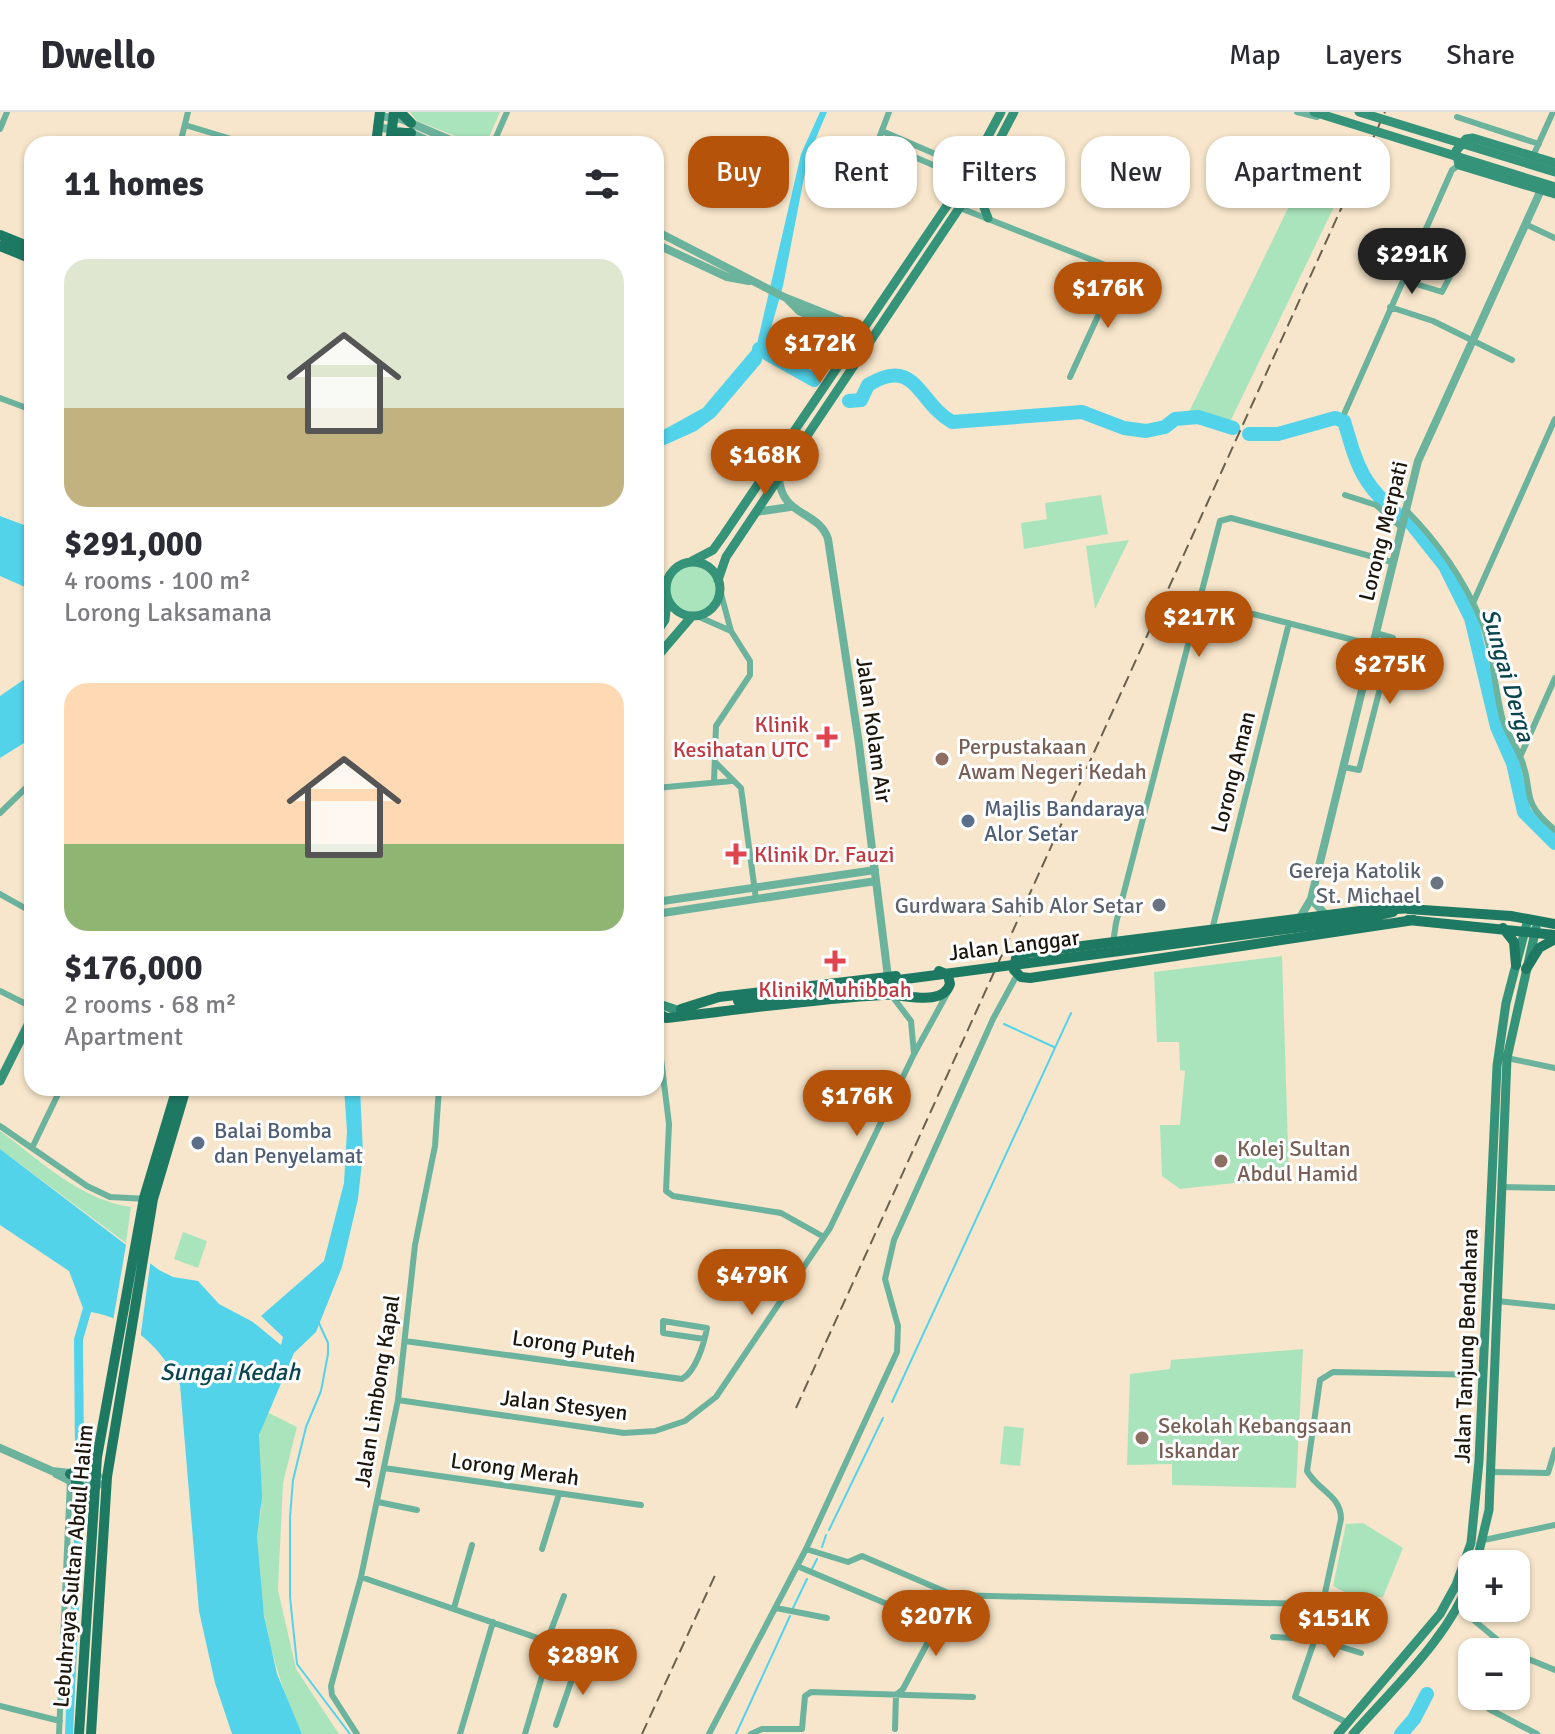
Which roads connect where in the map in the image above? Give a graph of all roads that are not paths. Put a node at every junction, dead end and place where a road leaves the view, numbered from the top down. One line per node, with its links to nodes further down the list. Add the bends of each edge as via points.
1 (7, 112): 17 (street)
2 (188, 112): 15 (street)
3 (507, 112): 24 (street)
4 (889, 112): 18 (street)
5 (1001, 112): 25 (main road)
6 (1014, 112): 26 (main road)
7 (1297, 112): 9 (street, via 1331,120)
8 (1314, 112): 34 (main road, bridge)
9 (1341, 112)
10 (1359, 112): 33 (main road, bridge)
11 (1553, 112): 27 (street)
12 (395, 117): 14 (street); 16 (main road); 16 (street)
13 (1457, 117): 27 (street)
14 (379, 118)
15 (185, 125): 19 (street); 20 (street)
16 (411, 128): 21 (main road); 22 (street); 23 (street)
17 (0, 129)
18 (882, 131): 28 (street); 30 (street, via 878,141)
19 (182, 136)
20 (221, 136)
21 (396, 136)
22 (423, 136)
23 (436, 136)
24 (496, 136)
25 (988, 136)
26 (1001, 136)
27 (1539, 144): 29 (street)
28 (933, 156)
29 (1533, 156): 31 (main road); 32 (main road, via 1473,138 1456,151)
30 (933, 161)
31 (1555, 163)
32 (1459, 165): 35 (main road); 52 (street, via 1452,170)
33 (1555, 172)
34 (1555, 187)
35 (1541, 190): 36 (main road); 41 (street, Lorong Merpati)
36 (1555, 194)
37 (945, 208): 55 (main road)
38 (960, 208): 40 (street); 63 (main road)
39 (984, 208): 40 (main road)
40 (988, 218): 50 (street)
41 (1525, 224): 44 (street); 56 (street, Lorong Merpati)
42 (0, 235): 45 (main road)
43 (664, 235): 53 (street)
44 (1555, 238)
45 (24, 245)
46 (0, 246): 49 (main road)
47 (664, 248): 53 (street, via 727,277)
48 (1462, 253): 52 (street, via 1442,292)
49 (24, 256)
50 (1119, 270): 51 (street); 58 (street)
51 (1128, 274)
52 (1403, 280): 54 (street)
53 (754, 282): 55 (street, via 799,311)
54 (1390, 307): 56 (street, via 1433,321); 61 (street)
55 (862, 333): 69 (main road, via 713,550)
56 (1472, 342): 57 (street); 66 (street, Lorong Merpati, via 1418,461)
57 (1512, 360)
58 (1070, 377)
59 (0, 398): 60 (street)
60 (24, 407)
61 (1345, 412)
62 (1555, 419): 74 (street)
63 (779, 476): 65 (street); 67 (main road)
64 (1345, 495): 68 (street, via 1376,505)
65 (790, 507): 67 (street); 92 (street, Jalan Kolam Air, via 822,528 828,539)
66 (1405, 509): 68 (street, Lorong Merpati); 74 (street, via 1444,552)
67 (755, 512): 71 (main road, via 726,557)
68 (1401, 527): 70 (street, Lorong Merpati)
69 (692, 561): 71 (main road, via 708,566); 72 (main road, via 667,577)
70 (1392, 562): 73 (street, via 1223,518); 79 (street, Lorong Merpati)
71 (719, 585): 75 (main road, via 713,607); 78 (street)
72 (667, 600): 75 (main road, via 679,613); 76 (main road)
73 (1199, 600): 77 (street); 110 (street)
74 (1473, 603): 83 (street, via 1508,736)
75 (694, 616): 78 (street); 81 (main road)
76 (664, 621)
77 (1289, 623): 80 (street); 107 (street, Lorong Aman)
78 (731, 631): 84 (street, via 749,657 750,675 716,726)
79 (1376, 633): 80 (street, Lorong Merpati); 85 (street, via 1393,638 1359,770)
80 (1373, 645): 85 (street, Lorong Merpati)
81 (664, 649)
82 (1555, 678): 83 (street)
83 (1520, 757): 91 (street, via 1528,801)
84 (714, 760): 86 (street); 87 (street)
85 (1344, 767): 97 (street, Lorong Merpati)
86 (714, 782): 87 (street); 88 (street)
87 (739, 784): 94 (street)
88 (664, 787)
89 (24, 790): 90 (street)
90 (0, 813)
91 (1555, 830)
92 (875, 870): 93 (street, Jalan Kolam Air); 94 (street)
93 (876, 881): 96 (street); 113 (street, Jalan Kolam Air)
94 (754, 888): 96 (street); 98 (street)
95 (0, 894): 99 (street)
96 (756, 899): 100 (street)
97 (1311, 899): 102 (street); 103 (street, Lorong Merpati)
98 (664, 901)
99 (24, 908)
100 (664, 913)
101 (1414, 914): 102 (main road); 104 (main road, Jalan Langgar); 106 (main road, Jalan Langgar); 112 (main road, via 1030,978); 118 (main road, Jalan Langgar, bridge)
102 (1327, 916): 103 (main road)
103 (1299, 919): 107 (main road)
104 (1532, 920): 105 (main road, Jalan Langgar); 108 (main road, Jalan Tanjung Bendahara)
105 (1555, 924)
106 (1503, 928): 108 (main road, Jalan Langgar); 111 (main road, via 1514,942)
107 (1212, 930): 110 (main road)
108 (1530, 932): 109 (main road, Jalan Langgar); 111 (main road, Jalan Tanjung Bendahara)
109 (1555, 937): 111 (main road)
110 (1113, 943): 112 (main road, via 1021,954 1013,963)
111 (1521, 967): 123 (main road, Jalan Tanjung Bendahara); 142 (main road, Jalan Tanjung Bendahara, via 1497,1066)
112 (1017, 975): 160 (street, via 894,1240 885,1279 898,1326 897,1352)
113 (888, 977): 114 (main road, via 943,971 950,978); 118 (main road, via 719,997)
114 (949, 989): 116 (main road, via 937,997); 122 (street, Jalan Stesyen)
115 (0, 991): 117 (street)
116 (887, 994): 120 (main road); 122 (street, via 911,1021)
117 (24, 1003)
118 (679, 1010): 119 (main road, Jalan Langgar)
119 (664, 1011)
120 (664, 1017)
121 (24, 1033): 125 (main road)
122 (914, 1054): 137 (street, Jalan Stesyen)
123 (1507, 1058): 124 (street); 133 (main road, Jalan Tanjung Bendahara)
124 (1555, 1068)
125 (0, 1081)
126 (57, 1096): 132 (street)
127 (175, 1096): 135 (main road)
128 (183, 1096): 135 (main road)
129 (438, 1096): 141 (street, Jalan Limbong Kapal)
130 (663, 1096): 137 (street, via 669,1124 666,1191 781,1213)
131 (0, 1126): 132 (street)
132 (32, 1148): 135 (street, via 110,1197)
133 (1501, 1187): 134 (street); 138 (main road, Jalan Tanjung Bendahara)
134 (1555, 1188)
135 (148, 1199): 136 (main road)
136 (146, 1213): 146 (main road, Lebuhraya Sultan Abdul Halim); 150 (main road, Lebuhraya Sultan Abdul Halim, via 129,1355)
137 (824, 1237): 143 (street, Jalan Stesyen, via 731,1377 698,1414 655,1431 624,1433)
138 (1497, 1301): 139 (street); 148 (main road, Jalan Tanjung Bendahara)
139 (1555, 1307)
140 (704, 1339): 140 (street, Lorong Puteh, via 663,1333 663,1321 706,1326); 141 (street, Lorong Puteh, via 682,1379)
141 (405, 1341): 143 (street, Jalan Limbong Kapal)
142 (1482, 1375): 169 (street, via 1333,1372 1320,1380 1307,1471 1341,1507); 186 (main road, Jalan Tanjung Bendahara, via 1476,1509 1456,1585 1422,1639)
143 (398, 1400): 147 (street, Jalan Limbong Kapal)
144 (0, 1448): 149 (street)
145 (1555, 1450): 148 (street, via 1548,1473)
146 (97, 1457): 149 (main road); 150 (main road, Lebuhraya Sultan Abdul Halim)
147 (384, 1468): 151 (street, Lorong Merah); 153 (street, Jalan Limbong Kapal)
148 (1491, 1472): 157 (main road, Jalan Tanjung Bendahara)
149 (72, 1479): 150 (street); 152 (main road); 185 (street)
150 (101, 1480): 152 (main road, Lebuhraya Sultan Abdul Halim); 191 (main road, Lebuhraya Sultan Abdul Halim)
151 (559, 1494): 154 (street, Lorong Merah); 159 (street)
152 (94, 1502): 190 (main road, Lebuhraya Sultan Abdul Halim)
153 (378, 1502): 155 (street); 163 (street, Jalan Limbong Kapal)
154 (641, 1505)
155 (417, 1510)
156 (1555, 1525): 157 (street)
157 (1484, 1540): 161 (main road, Jalan Tanjung Bendahara)
158 (472, 1545): 167 (street)
159 (542, 1549)
160 (806, 1549): 162 (street); 164 (street, via 848,1562 862,1556)
161 (1481, 1550)
162 (797, 1566): 168 (street); 173 (street)
163 (361, 1577): 167 (street); 192 (street, Jalan Limbong Kapal, via 331,1686)
164 (953, 1595): 169 (street); 173 (street)
165 (564, 1596): 177 (street)
166 (1458, 1607): 198 (main road, via 1431,1646)
167 (454, 1608): 171 (street)
168 (776, 1608): 170 (street); 195 (street)
169 (1322, 1608): 176 (street)
170 (827, 1618)
171 (493, 1622): 177 (street); 193 (street)
172 (1476, 1622): 175 (street)
173 (937, 1625): 181 (street)
174 (1273, 1637): 176 (street)
175 (1495, 1638)
176 (1315, 1639): 178 (street); 186 (street, via 1295,1697)
177 (549, 1641): 187 (street, via 582,1657); 194 (street)
178 (1361, 1653)
179 (1530, 1660): 180 (street)
180 (1555, 1670)
181 (896, 1695): 182 (street); 188 (street); 196 (street, via 811,1692 805,1696 802,1729)
182 (973, 1697)
183 (0, 1706): 185 (street)
184 (1491, 1710): 199 (street)
185 (60, 1721): 189 (street)
186 (1348, 1723): 197 (main road, Jalan Tanjung Bendahara)
187 (556, 1725)
188 (895, 1729)
189 (59, 1734)
190 (79, 1734)
191 (91, 1734)
192 (357, 1734)
193 (460, 1734)
194 (525, 1734)
195 (709, 1734)
196 (751, 1734)
197 (1338, 1734)
198 (1353, 1734)
199 (1537, 1734)

